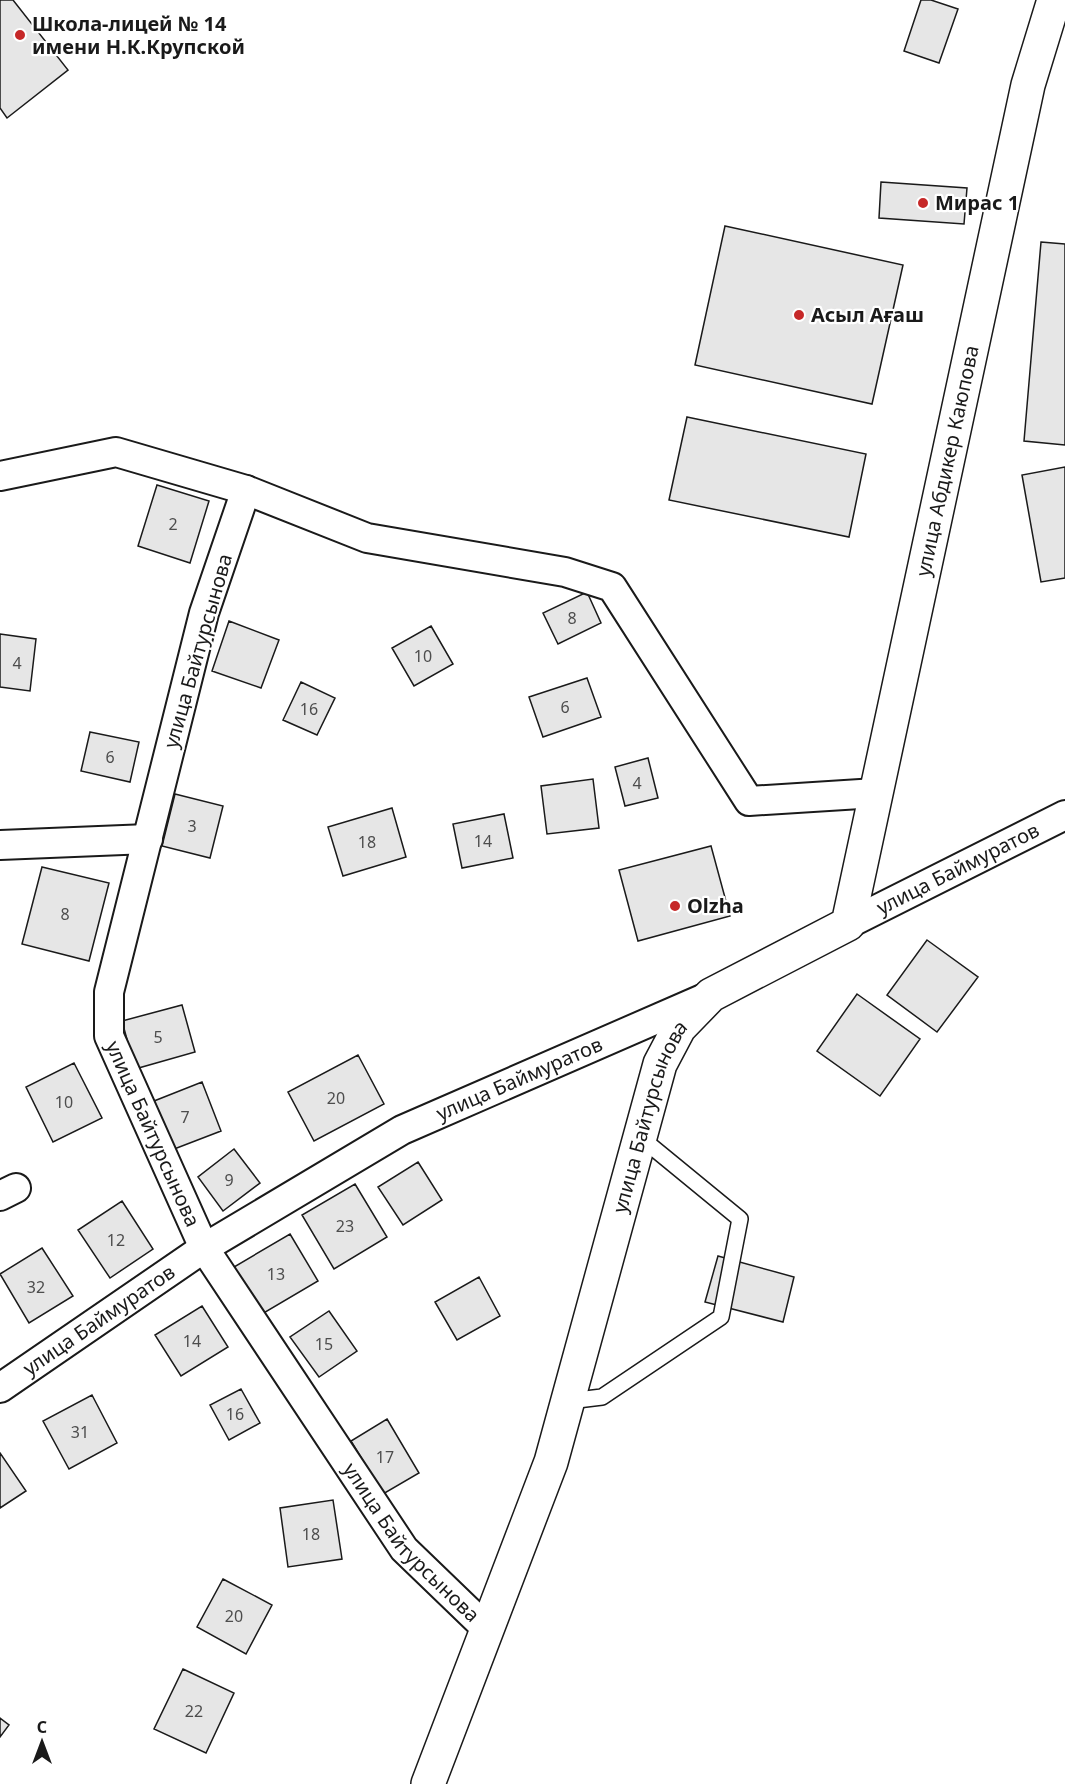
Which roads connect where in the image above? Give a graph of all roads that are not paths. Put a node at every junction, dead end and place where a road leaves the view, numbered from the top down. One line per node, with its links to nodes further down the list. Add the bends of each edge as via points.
1 (1054, 0): 4 (street, улица Абдикер Каюпова, via 1028,85)
2 (0, 476): 3 (street, via 116,452)
3 (246, 490): 4 (street, via 367,538 565,572 612,587 749,801); 6 (street, улица Байтурсынова, via 204,613)
4 (876, 793): 8 (street, улица Абдикер Каюпова)
5 (1065, 815): 8 (street, улица Баймуратов)
6 (148, 839): 7 (street); 11 (street, улица Байтурсынова, via 109,992 109,1036)
7 (0, 845)
8 (848, 924): 9 (street, улица Баймуратов)
9 (711, 995): 10 (street, улица Байтурсынова, via 679,1028 660,1064); 11 (street, улица Баймуратов, via 402,1130)
10 (640, 1137): 13 (street, улица Байтурсынова); 13 (lane, via 740,1220 721,1317 602,1397)
11 (204, 1248): 12 (street, улица Баймуратов); 14 (street, улица Байтурсынова, via 404,1549)
12 (0, 1388)
13 (569, 1401): 14 (street, улица Байтурсынова, via 551,1462)
14 (487, 1629): 15 (street, улица Байтурсынова)
15 (428, 1784)

